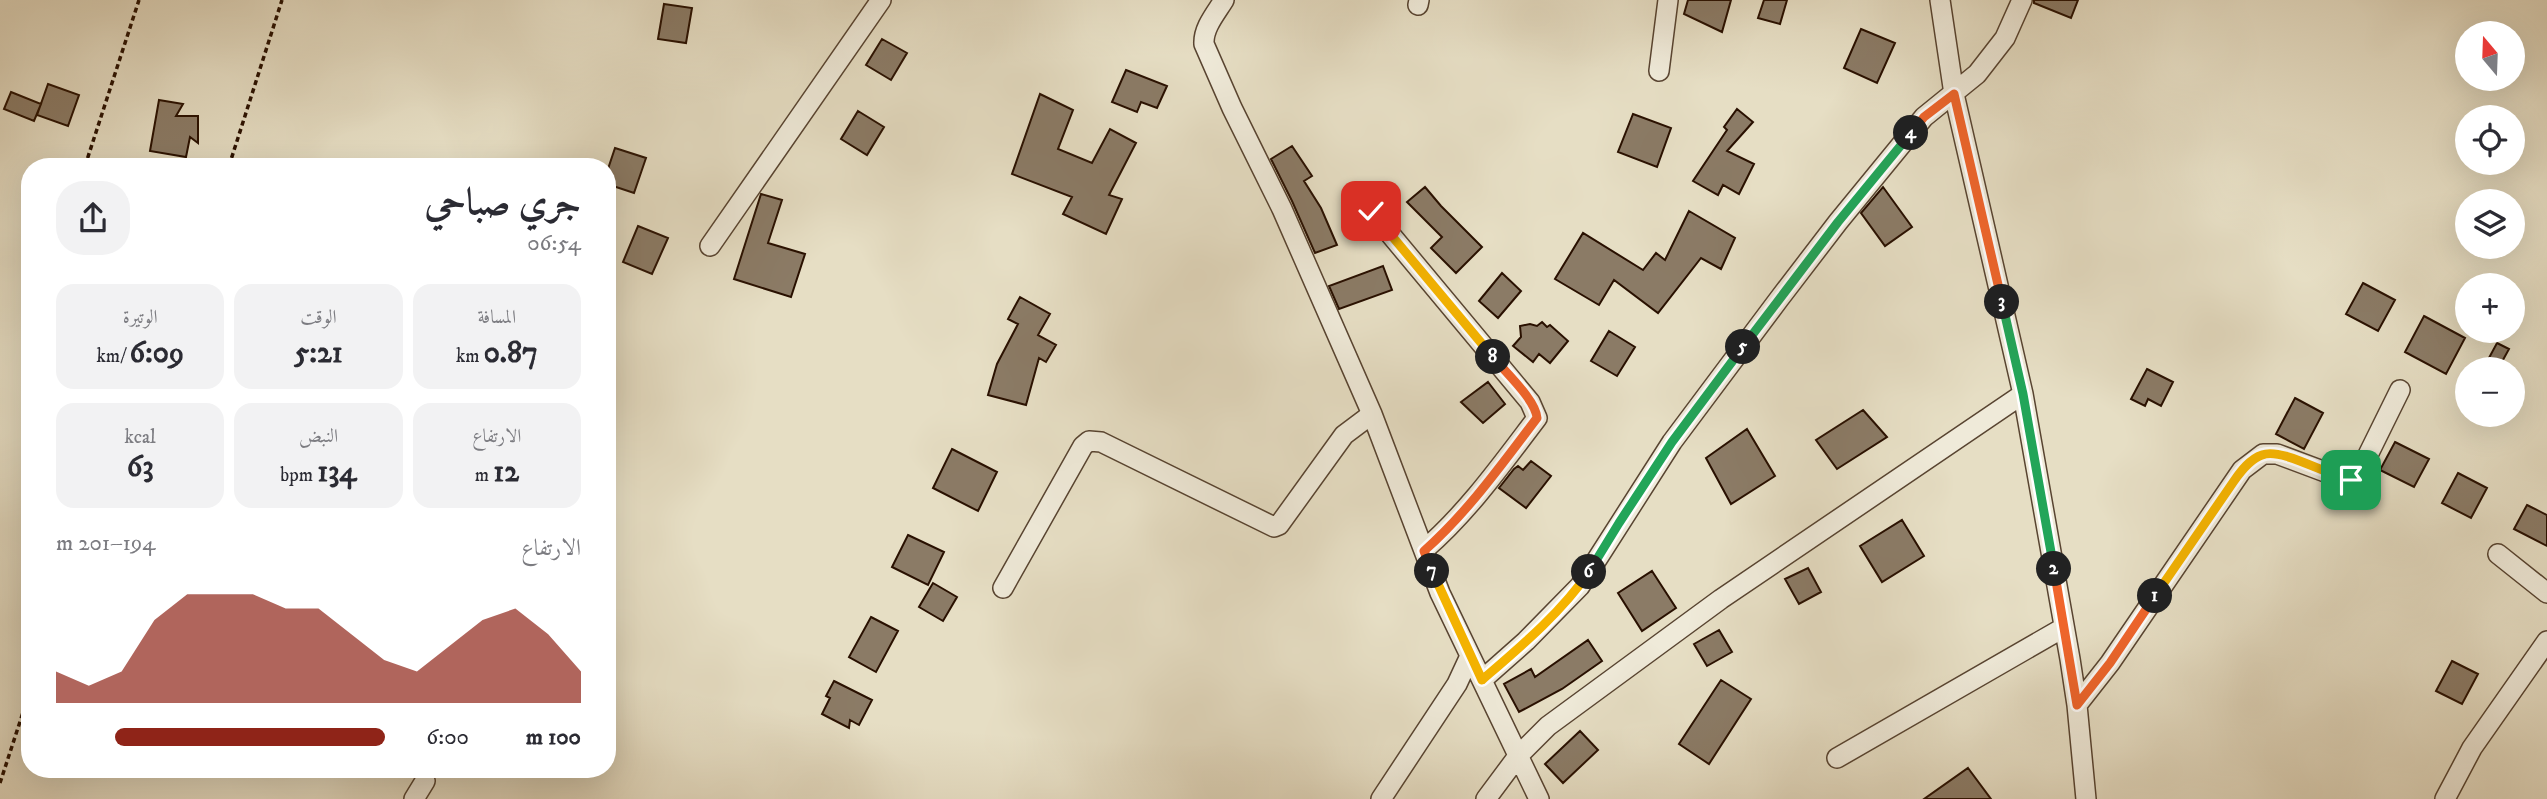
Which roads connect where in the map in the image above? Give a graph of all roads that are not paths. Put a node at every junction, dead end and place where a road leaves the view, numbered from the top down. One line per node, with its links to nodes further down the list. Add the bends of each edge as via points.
1 (881, 0): 9 (street)
2 (1224, 0): 12 (street, via 1210,22 1204,44)
3 (1668, 0): 6 (street)
4 (1940, 0): 7 (street)
5 (2022, 0): 7 (street, via 2005,38 1977,74)
6 (1659, 71)
7 (1954, 94): 11 (street); 20 (street, via 1924,117 1838,222 1672,442 1580,586)
8 (1371, 211): 13 (street, via 1537,413 1486,485)
9 (710, 246)
10 (2400, 390): 21 (street, via 2354,478 2277,454 2263,454 2242,470)
11 (2023, 394): 17 (street); 22 (street, via 1721,598 1548,726)
12 (1372, 414): 13 (street); 15 (street, via 1344,435 1274,527 1101,442 1089,441)
13 (1424, 551): 19 (street)
14 (2498, 554): 16 (street)
15 (1003, 588)
16 (2547, 593)
17 (2063, 628): 21 (street); 23 (street)
18 (2547, 641): 30 (street, via 2472,748)
19 (1470, 656): 20 (street); 26 (street, via 1457,684)
20 (1482, 680): 22 (street)
21 (2077, 705): 29 (street)
22 (1518, 756): 27 (street); 28 (street)
23 (1837, 758)
24 (425, 781): 25 (street)
25 (414, 799)
26 (1381, 799)
27 (1486, 799)
28 (1539, 799)
29 (2086, 799)
30 (2445, 799)

